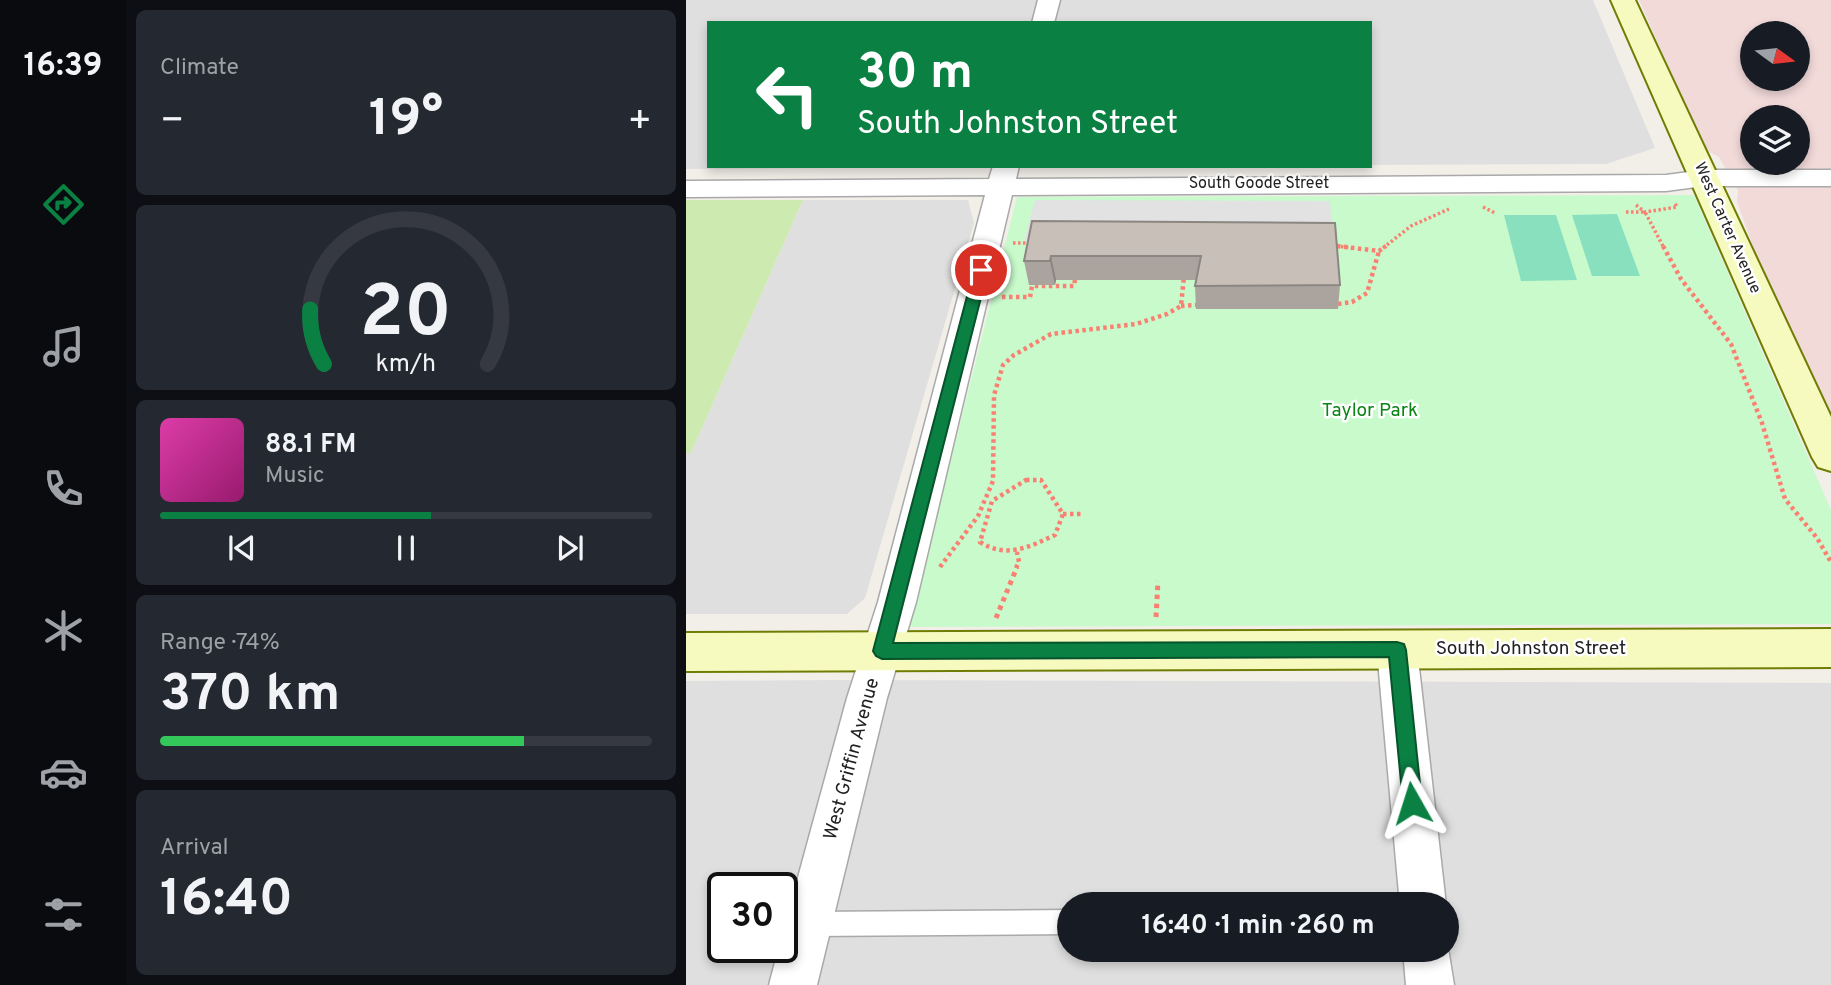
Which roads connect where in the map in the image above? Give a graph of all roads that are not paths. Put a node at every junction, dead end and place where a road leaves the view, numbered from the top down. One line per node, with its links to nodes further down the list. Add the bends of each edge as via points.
1 (1049, 0): 3 (street)
2 (1623, 0): 5 (street, West Carter Avenue)
3 (1044, 21)
4 (1004, 176): 5 (street, South Goode Street, via 1666,183); 7 (street, South Goode Street); 11 (street, West Griffin Avenue)
5 (1704, 178): 6 (street, South Goode Street); 8 (street, West Carter Avenue)
6 (1831, 178)
7 (686, 189)
8 (1831, 457)
9 (1831, 648): 10 (street, South Johnston Street)
10 (1397, 650): 11 (street, South Johnston Street); 13 (street)
11 (882, 651): 12 (street, South Johnston Street); 15 (street, West Griffin Avenue)
12 (686, 652)
13 (1422, 892)
14 (1057, 922): 15 (lane)
15 (808, 924): 17 (street, West Griffin Avenue)
16 (1428, 962): 18 (street)
17 (793, 985)
18 (1430, 985)

